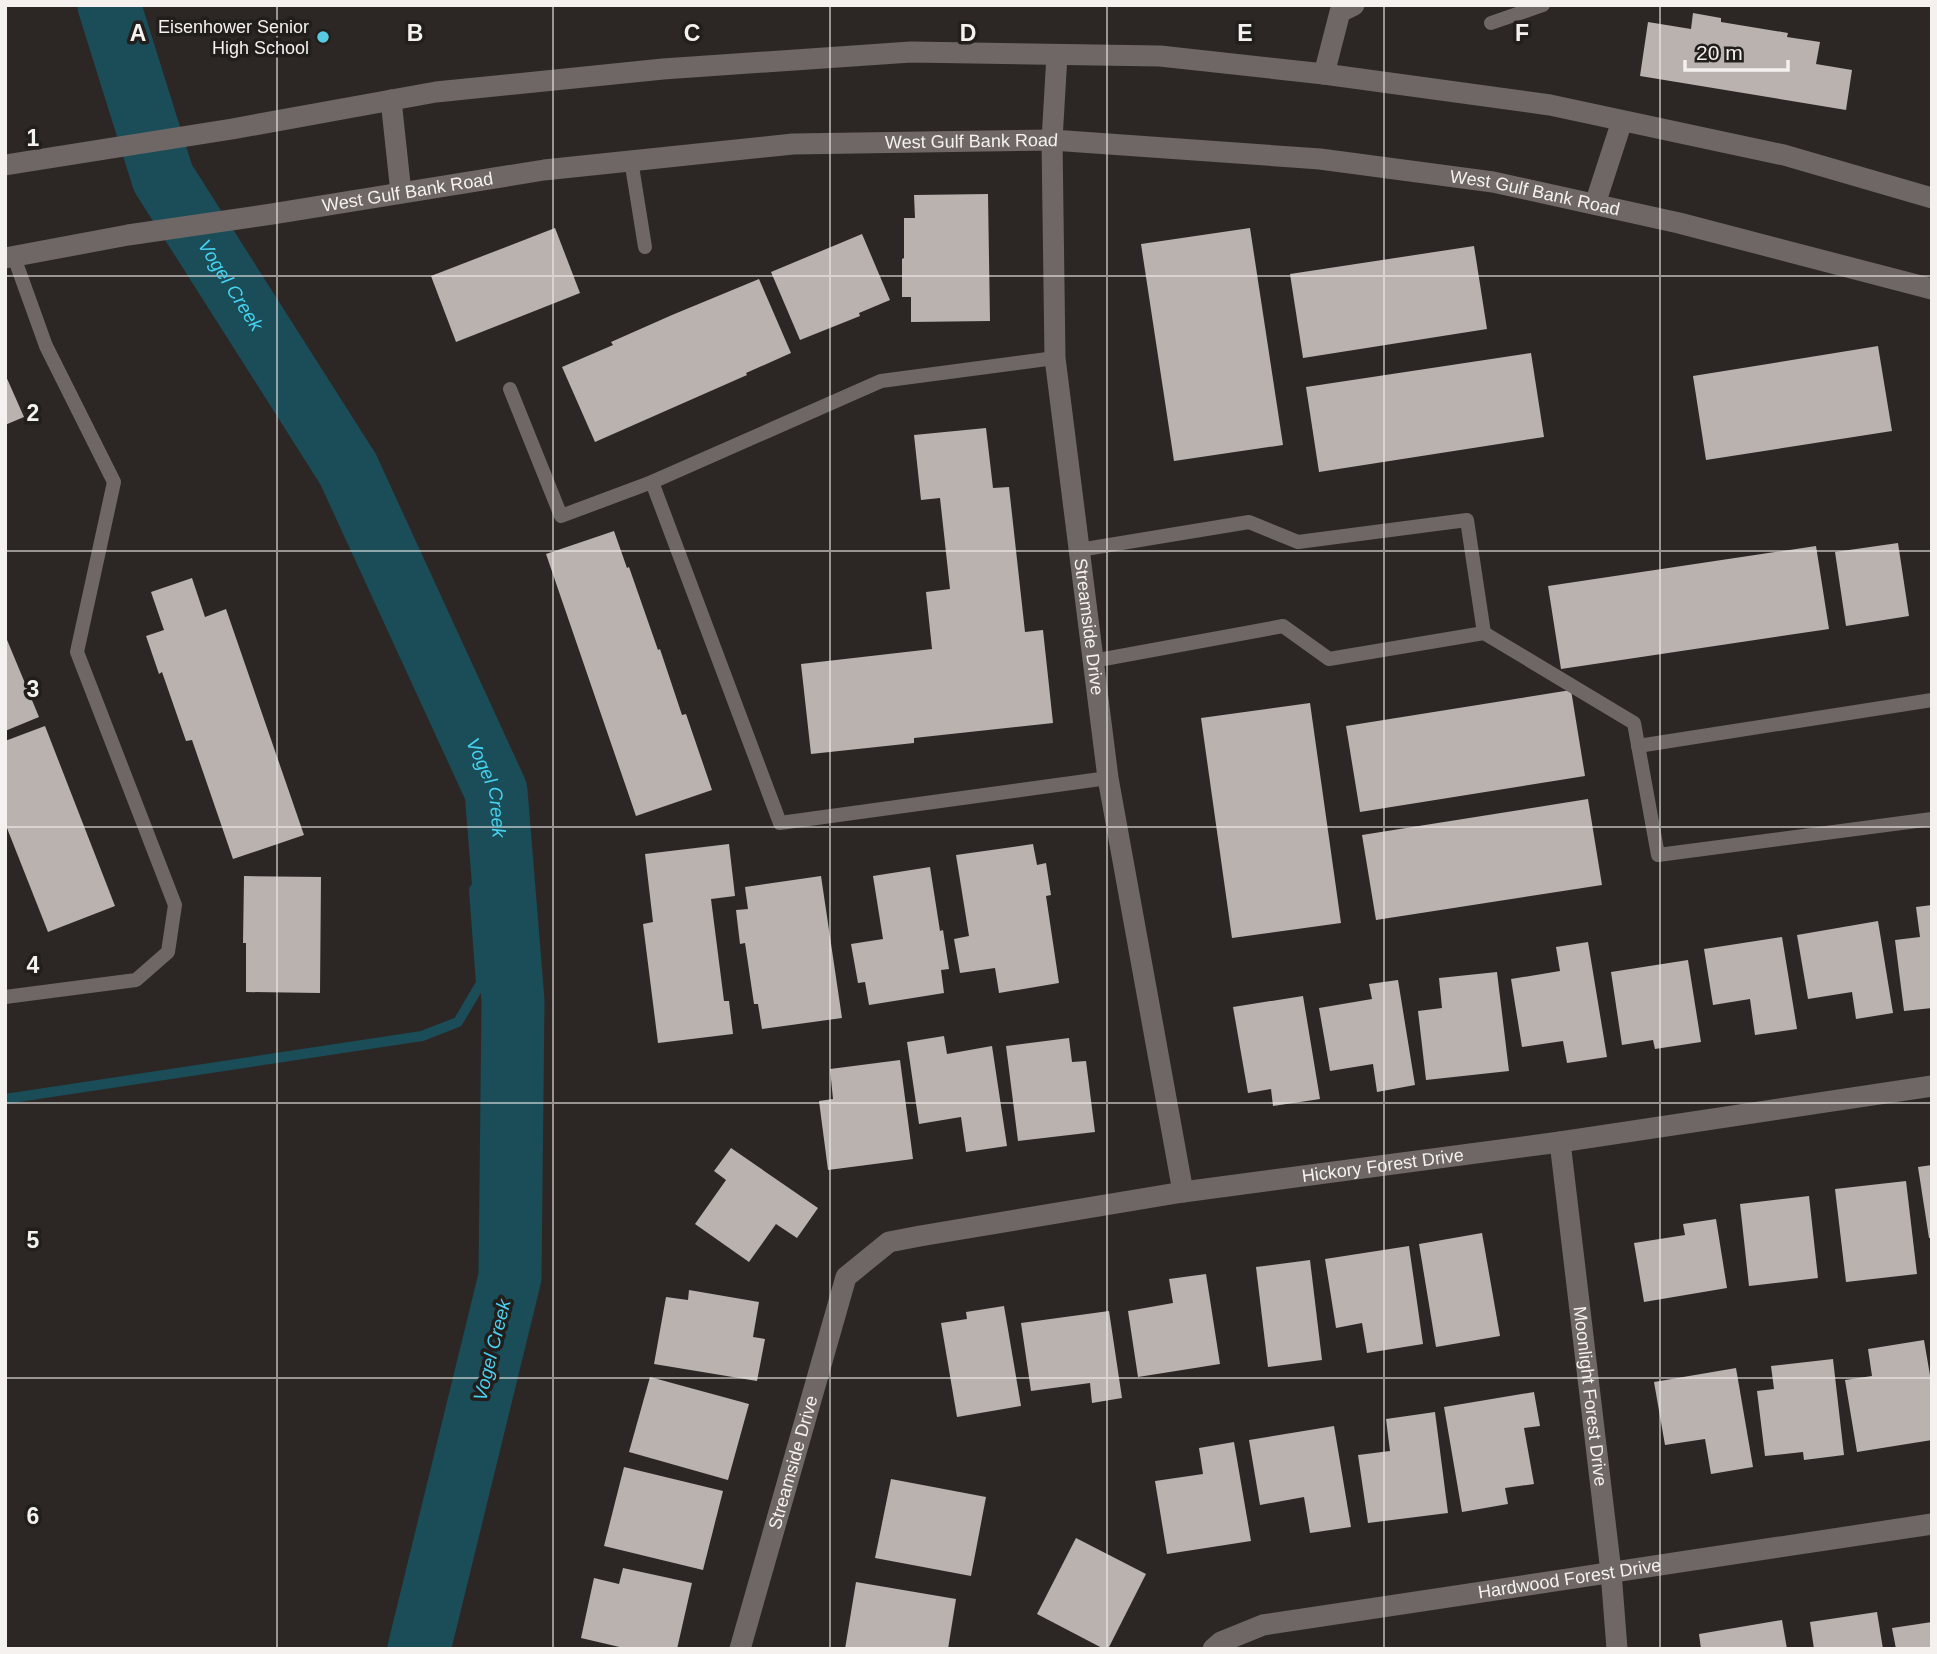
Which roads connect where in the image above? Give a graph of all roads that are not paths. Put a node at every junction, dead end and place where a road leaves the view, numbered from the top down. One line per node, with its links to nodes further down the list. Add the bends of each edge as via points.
1 (1354, 5): 5 (main road, via 1340,12)
2 (1543, 5): 3 (lane)
3 (1491, 23)
4 (1057, 55): 5 (main road, via 1160,56); 6 (main road, via 911,52 663,69); 8 (main road, Streamside Drive)
5 (1324, 74): 7 (main road, via 1549,105)
6 (391, 100): 10 (main road); 11 (main road)
7 (1622, 121): 12 (main road, via 1784,155); 13 (main road)
8 (1052, 140): 9 (main road, West Gulf Bank Road, via 793,144); 13 (main road, West Gulf Bank Road, via 1320,159 1493,182); 17 (main road, Streamside Drive)
9 (631, 160): 11 (main road, West Gulf Bank Road); 14 (lane)
10 (5, 165)
11 (401, 193): 15 (main road, West Gulf Bank Road)
12 (1932, 198)
13 (1595, 204): 16 (main road, West Gulf Bank Road)
14 (645, 247)
15 (9, 257): 27 (lane, via 46,346 114,482 77,652 175,905 168,952 136,980)
16 (1932, 289)
17 (1055, 358): 19 (lane, via 881,381); 20 (main road, Streamside Drive)
18 (510, 389): 19 (lane, via 561,516)
19 (652, 482): 25 (lane, via 780,823)
20 (1079, 550): 21 (lane, via 1249,522 1298,542 1467,520); 22 (main road, Streamside Drive)
21 (1484, 634): 22 (lane, via 1329,659 1283,626); 24 (lane, via 1634,723)
22 (1093, 661): 25 (main road, Streamside Drive)
23 (1932, 701): 24 (lane)
24 (1638, 746): 26 (lane, via 1658,855)
25 (1108, 778): 30 (main road, Streamside Drive)
26 (1932, 820)
27 (5, 997)
28 (1932, 1086): 29 (main road, Hickory Forest Drive)
29 (1560, 1142): 30 (main road, Hickory Forest Drive); 33 (main road, Moonlight Forest Drive)
30 (1182, 1192): 31 (main road, Hickory Forest Drive, via 889,1242)
31 (846, 1277): 34 (main road, Streamside Drive)
32 (1932, 1524): 33 (main road, Hardwood Forest Drive)
33 (1611, 1572): 35 (main road, Hardwood Forest Drive, via 1263,1625); 36 (main road, Moonlight Forest Drive)
34 (740, 1649)
35 (1213, 1649)
36 (1617, 1649)

